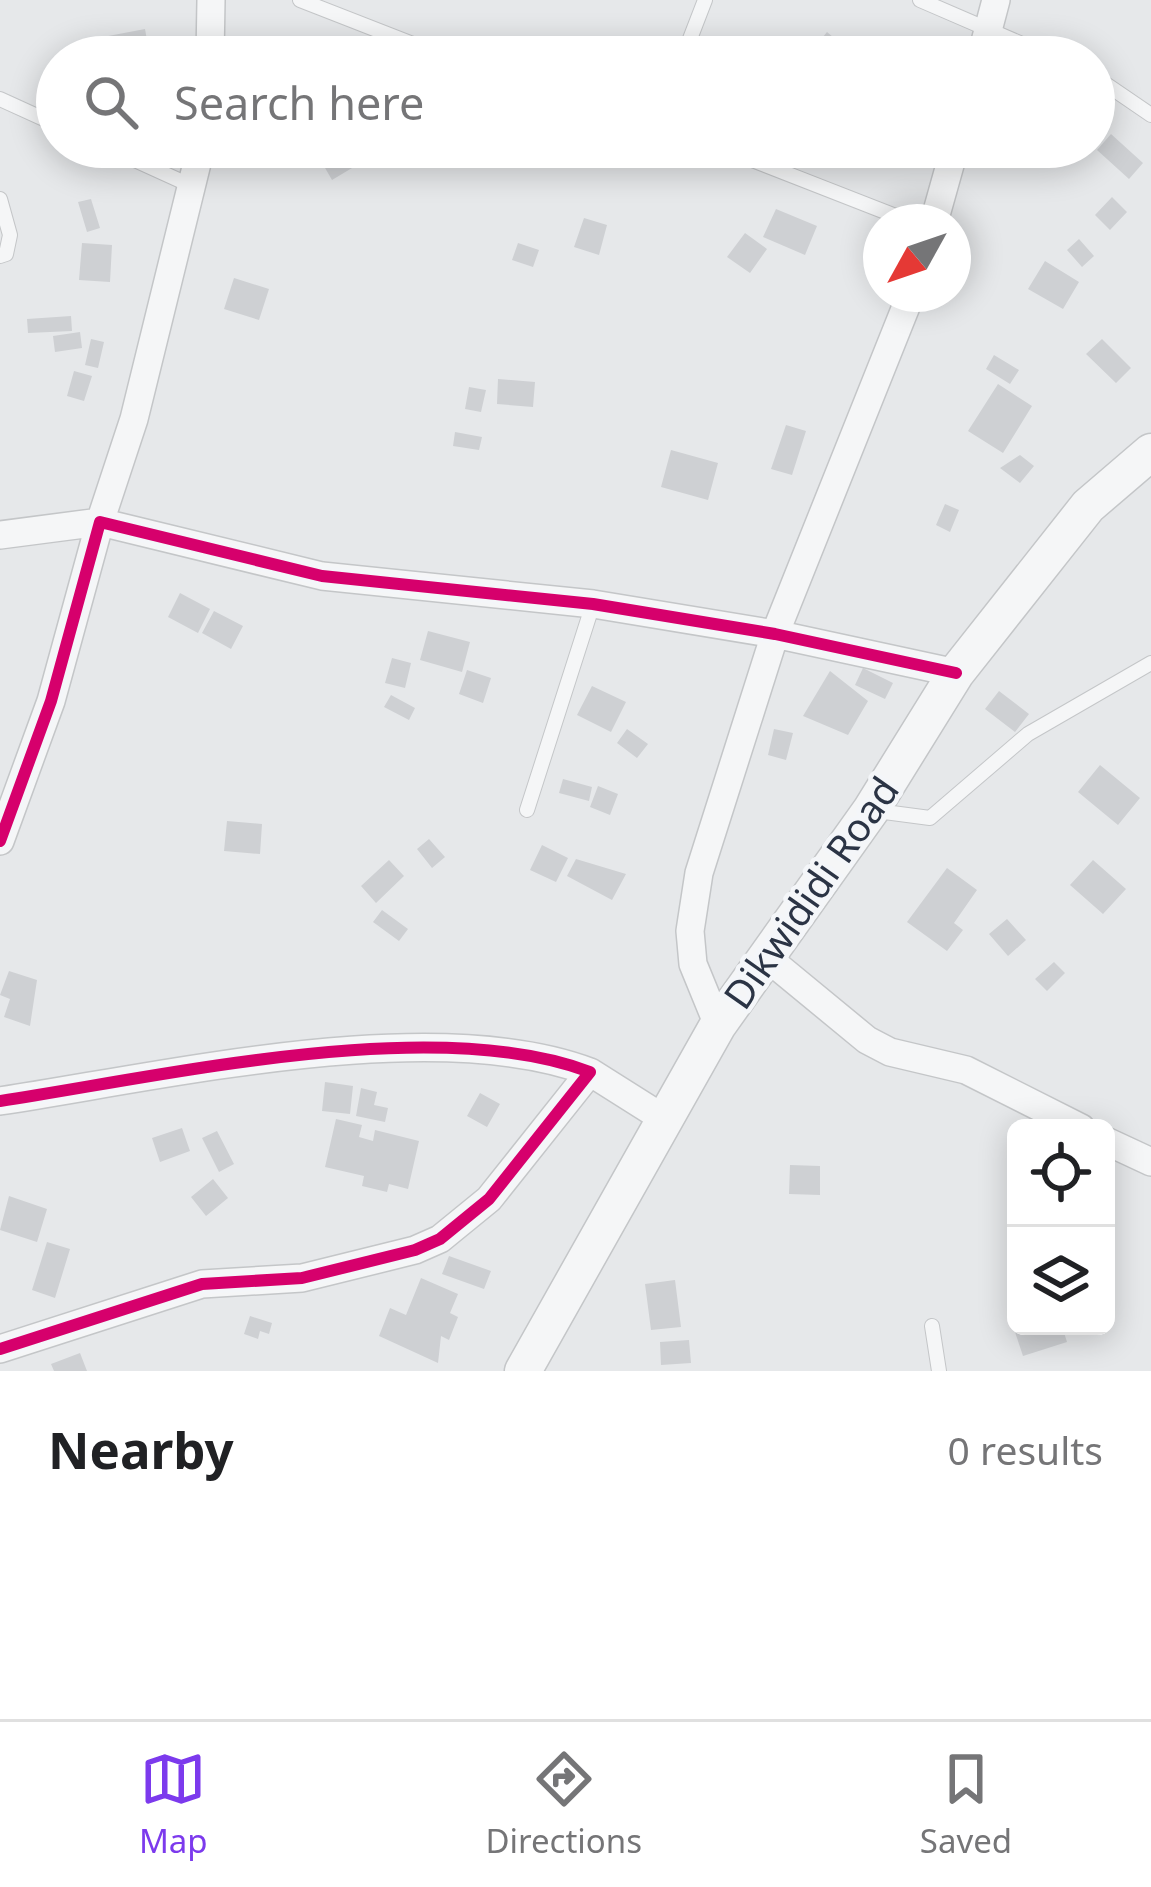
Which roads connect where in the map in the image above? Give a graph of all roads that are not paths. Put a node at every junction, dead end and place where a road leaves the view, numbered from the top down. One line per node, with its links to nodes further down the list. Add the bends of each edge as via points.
1 (211, 0): 7 (street)
2 (300, 0): 8 (lane)
3 (705, 0): 9 (lane)
4 (920, 0): 6 (lane)
5 (996, 0): 6 (street)
6 (989, 29): 10 (street); 11 (lane)
7 (211, 36)
8 (392, 36)
9 (691, 36)
10 (987, 36)
11 (1005, 36)
12 (1115, 90): 15 (lane)
13 (0, 99): 14 (lane)
14 (36, 115)
15 (1151, 115)
16 (152, 168): 20 (lane)
17 (197, 168): 20 (street)
18 (773, 168): 22 (lane)
19 (949, 168): 23 (street)
20 (194, 187): 27 (street)
21 (0, 199): 24 (lane, via 10,235)
22 (865, 204)
23 (939, 204)
24 (0, 256)
25 (904, 312): 30 (street)
26 (1151, 452): 32 (street, Dikwididi Road, via 1088,506)
27 (100, 522): 28 (street); 29 (street, via 322,576); 35 (street, via 51,701)
28 (0, 535)
29 (593, 604): 30 (street); 33 (lane)
30 (776, 634): 32 (street); 37 (street, via 700,873 690,931 693,964)
31 (1151, 663): 34 (lane, via 1028,734 930,818)
32 (956, 673): 34 (street, Dikwididi Road)
33 (527, 810)
34 (871, 810): 36 (street, Dikwididi Road)
35 (0, 841)
36 (765, 956): 37 (street, Dikwididi Road); 40 (street, via 867,1040 966,1070)
37 (718, 1025): 41 (street, Dikwididi Road)
38 (590, 1072): 39 (street, via 544,1054 495,1048 302,1054); 41 (street); 45 (street, via 489,1199 440,1239 302,1278 202,1284)
39 (0, 1101)
40 (1064, 1119)
41 (666, 1120): 46 (street, Dikwididi Road)
42 (1115, 1145): 43 (street)
43 (1151, 1162)
44 (932, 1325): 47 (lane)
45 (0, 1349)
46 (523, 1371)
47 (939, 1371)

